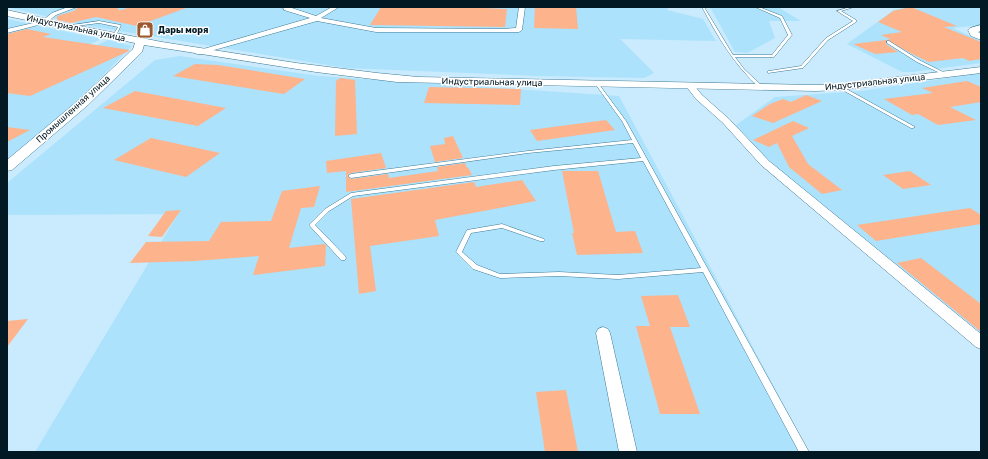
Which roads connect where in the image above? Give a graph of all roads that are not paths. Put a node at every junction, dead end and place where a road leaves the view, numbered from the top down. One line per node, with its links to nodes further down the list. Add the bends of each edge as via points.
1 (74, 7): 9 (street)
2 (286, 7): 11 (street)
3 (336, 7): 11 (street)
4 (522, 7): 11 (street, via 519,30 376,30)
5 (703, 7): 19 (lane)
6 (756, 7): 19 (lane, via 780,17 790,35 773,56)
7 (853, 7): 21 (lane, via 839,11 855,21 827,39 802,67)
8 (7, 13): 10 (main road, Индустриальная улица)
9 (54, 14): 10 (street); 12 (street)
10 (28, 18): 12 (main road, Индустриальная улица)
11 (315, 18): 18 (street)
12 (44, 22): 14 (street); 17 (main road, Индустриальная улица, via 114,37)
13 (981, 28): 15 (main road, via 973,30 974,34)
14 (7, 31)
15 (981, 37)
16 (888, 42): 22 (lane)
17 (139, 46): 18 (main road, Индустриальная улица); 30 (main road, Промышленная улица, via 84,102)
18 (197, 52): 23 (main road, Индустриальная улица, via 379,78)
19 (732, 56): 25 (lane, via 747,76)
20 (981, 70): 22 (main road, Индустриальная улица)
21 (769, 72)
22 (945, 74): 26 (main road, Индустриальная улица)
23 (597, 84): 24 (main road, Индустриальная улица); 28 (lane, via 624,121)
24 (690, 86): 25 (main road, Индустриальная улица); 36 (street, via 765,163)
25 (761, 87): 26 (main road, Индустриальная улица)
26 (840, 87): 27 (lane)
27 (913, 127)
28 (634, 140): 29 (lane); 31 (lane)
29 (644, 159): 33 (lane, via 554,168 351,195 327,210 312,225); 34 (lane)
30 (7, 167)
31 (351, 176)
32 (542, 240): 34 (lane, via 502,226 469,231 459,252 475,267 500,276 559,274 618,277)
33 (343, 258)
34 (705, 270): 38 (lane)
35 (603, 333): 37 (street)
36 (981, 343)
37 (628, 452)
38 (804, 452)

